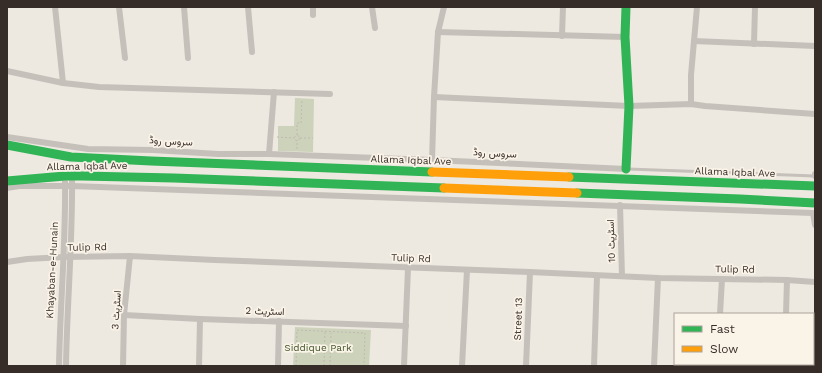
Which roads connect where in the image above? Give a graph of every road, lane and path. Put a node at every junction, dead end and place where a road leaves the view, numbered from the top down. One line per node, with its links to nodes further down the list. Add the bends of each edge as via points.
1 (55, 7): 24 (street)
2 (118, 7): 21 (street)
3 (184, 7): 22 (street)
4 (248, 7): 20 (street)
5 (313, 7): 12 (street)
6 (372, 7): 13 (street)
7 (444, 7): 14 (street)
8 (563, 7): 15 (street)
9 (626, 7): 16 (main road)
10 (697, 7): 17 (street)
11 (754, 7): 18 (street)
12 (313, 15)
13 (375, 28)
14 (438, 32): 15 (street); 28 (street)
15 (562, 36): 16 (street)
16 (625, 37): 30 (main road)
17 (694, 41): 18 (street); 29 (street)
18 (754, 44): 19 (street)
19 (815, 46)
20 (252, 52)
21 (125, 58)
22 (188, 58)
23 (7, 71): 24 (street)
24 (63, 83): 25 (street, via 99,87)
25 (274, 92): 26 (street); 34 (street)
26 (302, 93): 27 (street); 32 (path, via 301,123 297,123)
27 (330, 94)
28 (434, 97): 30 (street); 42 (street)
29 (691, 104): 30 (street); 31 (street)
30 (629, 106): 43 (main road)
31 (815, 114)
32 (297, 135): 35 (path); 36 (path)
33 (7, 137): 40 (street, سروس روڈ, via 88,149)
34 (270, 137): 35 (path); 40 (street)
35 (294, 138): 38 (path)
36 (299, 138): 37 (path); 38 (path)
37 (313, 138)
38 (297, 140): 41 (path)
39 (7, 145): 49 (main road, Allama Iqbal Ave, via 71,157)
40 (269, 154): 41 (street, سروس روڈ)
41 (297, 155): 42 (street, سروس روڈ)
42 (432, 160): 43 (street, سروس روڈ)
43 (626, 169): 45 (lane, سروس روڈ)
44 (68, 175): 46 (main road, Allama Iqbal Ave); 47 (street, Khayaban-e-Hunain); 48 (street, Khayaban-e-Hunain); 51 (main road, Allama Iqbal Ave)
45 (815, 175)
46 (7, 181)
47 (65, 186): 48 (street); 50 (street); 56 (street, Khayaban-e-Hunain)
48 (72, 186): 52 (street); 57 (street, Khayaban-e-Hunain)
49 (815, 186)
50 (7, 188)
51 (815, 203)
52 (620, 205): 53 (street); 63 (street, اسٹریٹ 10)
53 (814, 213): 54 (street)
54 (815, 225)
55 (130, 256): 57 (street, Tulip Rd); 59 (street, Tulip Rd); 70 (street, اسٹریٹ 3)
56 (64, 257): 57 (street, Tulip Rd); 58 (street, Tulip Rd); 76 (street, Khayaban-e-Hunain)
57 (71, 257): 77 (street, Khayaban-e-Hunain)
58 (7, 262)
59 (408, 268): 60 (street, Tulip Rd); 73 (street)
60 (467, 270): 61 (street, Tulip Rd); 86 (street)
61 (530, 272): 62 (street, Tulip Rd); 87 (street, Street 13)
62 (596, 276): 63 (street, Tulip Rd); 88 (street)
63 (622, 276): 64 (street, Tulip Rd)
64 (658, 278): 65 (street, Tulip Rd); 89 (street)
65 (722, 279): 66 (street, Tulip Rd); 68 (street)
66 (787, 280): 67 (street, Tulip Rd); 69 (street)
67 (815, 282)
68 (720, 313)
69 (786, 313)
70 (124, 315): 71 (street, اسٹریٹ 2); 78 (street, اسٹریٹ 3)
71 (200, 319): 72 (street, اسٹریٹ 2); 79 (street)
72 (279, 321): 73 (street, اسٹریٹ 2); 80 (street)
73 (406, 326): 85 (street)
74 (325, 331): 75 (path); 81 (path, via 297,330); 82 (path)
75 (331, 332): 83 (path); 84 (path, via 366,332)
76 (59, 366)
77 (66, 366)
78 (123, 366)
79 (199, 366)
80 (278, 366)
81 (296, 366)
82 (324, 366)
83 (330, 366)
84 (364, 366)
85 (404, 366)
86 (462, 366)
87 (526, 366)
88 (594, 366)
89 (654, 366)

